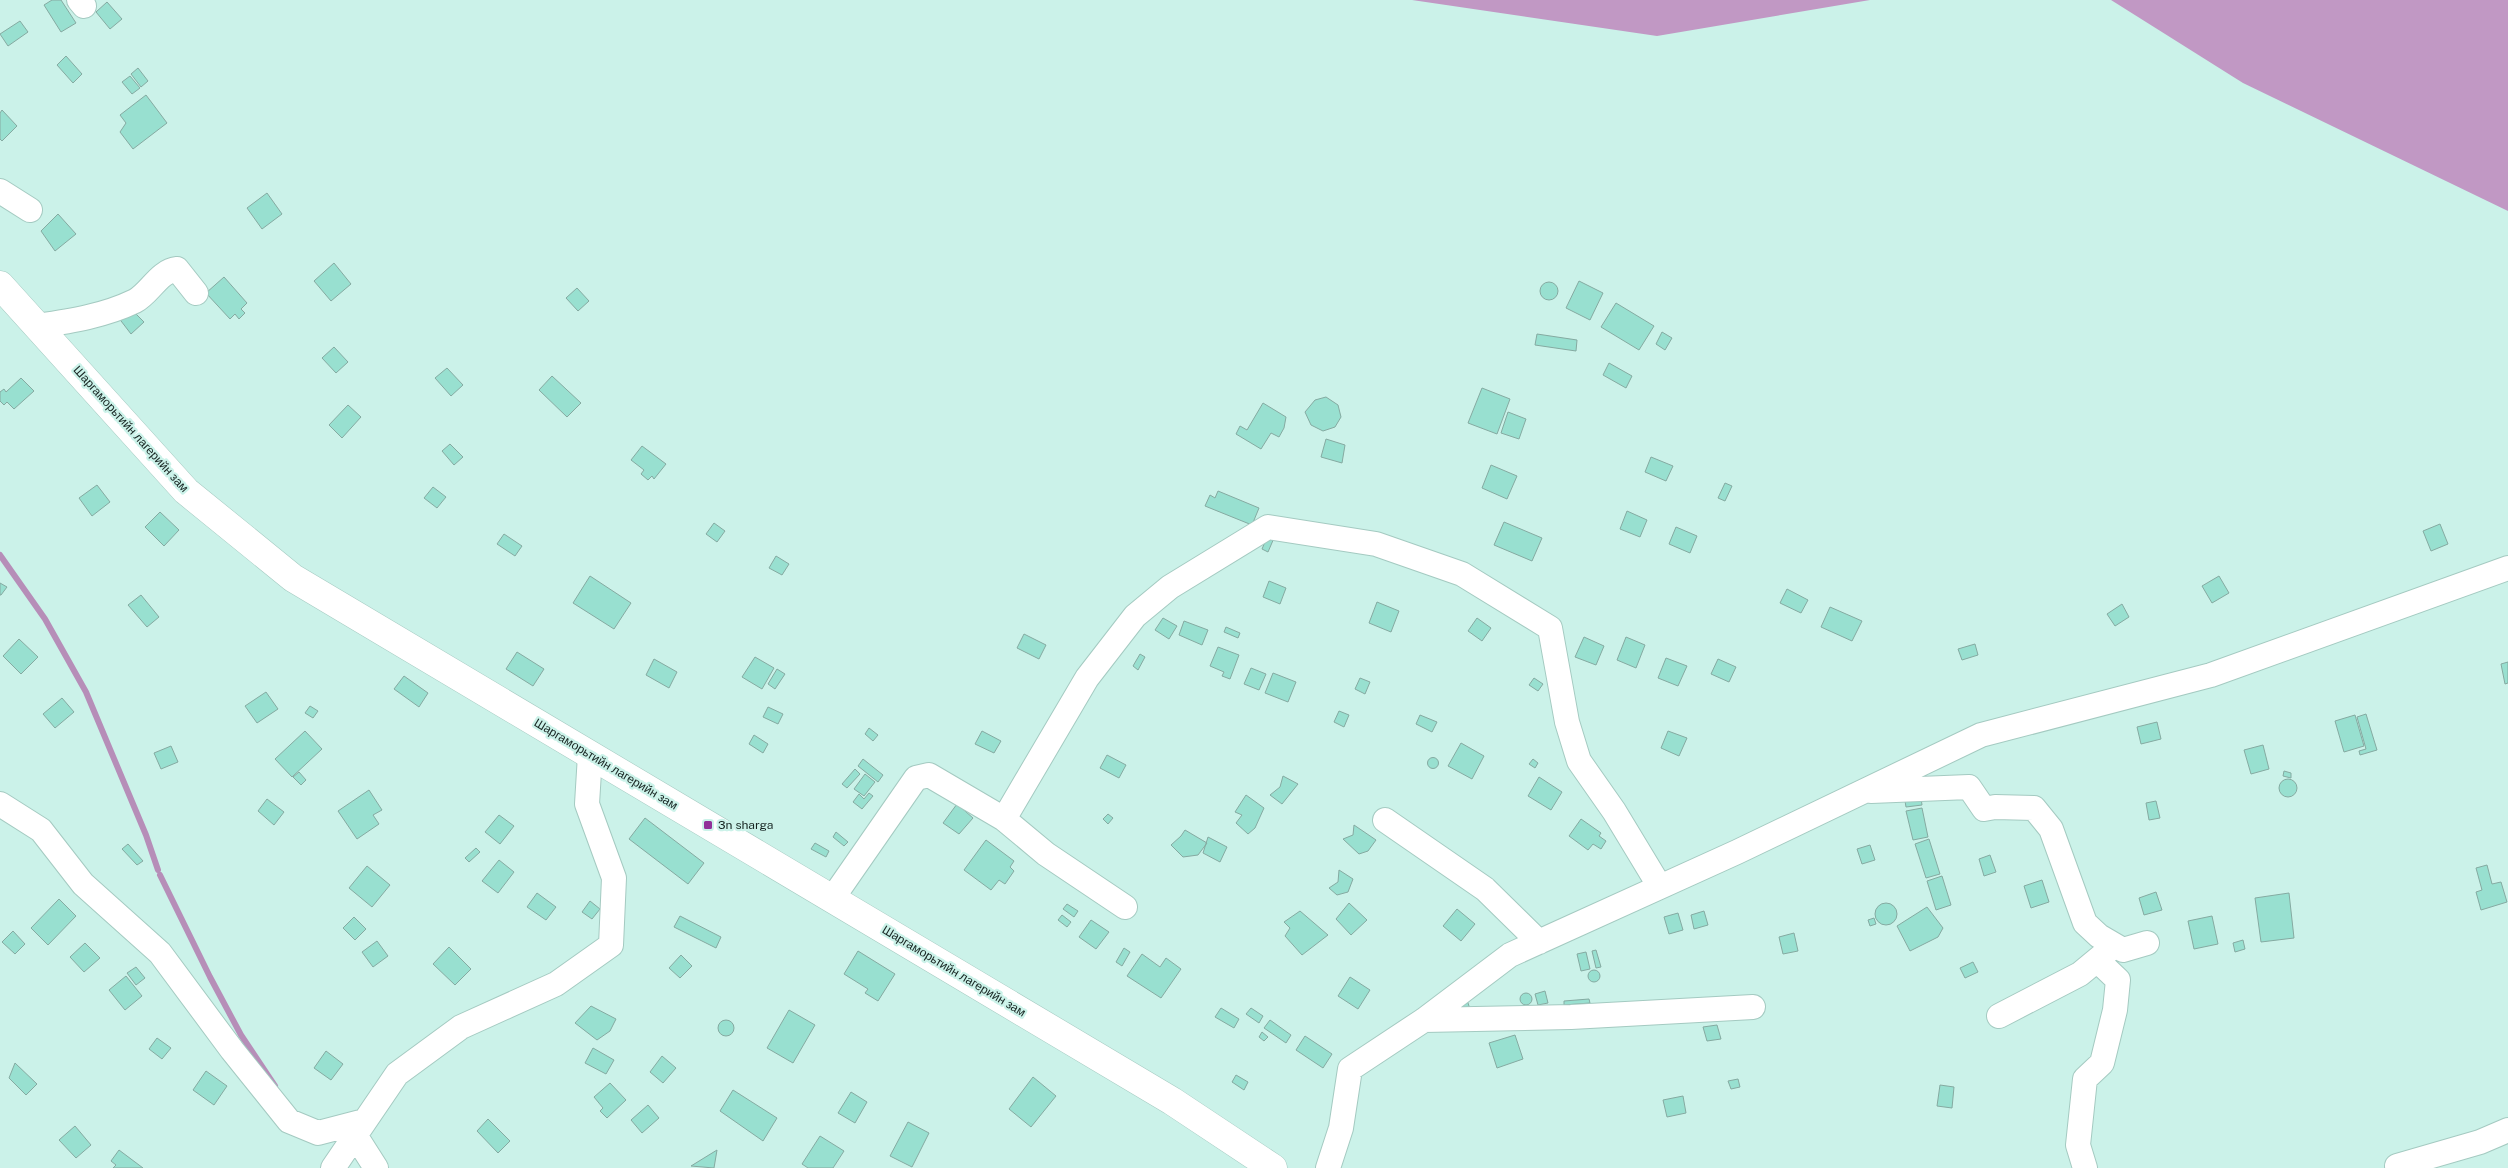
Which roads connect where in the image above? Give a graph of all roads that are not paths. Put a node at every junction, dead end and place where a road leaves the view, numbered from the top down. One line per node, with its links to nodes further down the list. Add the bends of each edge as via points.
1 (0, 191): 2 (street)
2 (30, 210)
3 (0, 285): 5 (street, Шаргаморьтийн лагерийн зам)
4 (196, 293): 5 (street, via 177,269 169,270 137,300 104,314)
5 (38, 326): 7 (street, Шаргаморьтийн лагерийн зам, via 186,491 293,578)
6 (2508, 568): 8 (street, via 2211,674 1981,735)
7 (590, 755): 13 (street, Шаргаморьтийн лагерийн зам); 21 (street, via 587,804 614,878 611,945 556,984 461,1027 397,1074)
8 (1862, 792): 12 (street); 17 (street, via 1969,787 1984,809 2034,808 2051,829 2085,923 2099,936)
9 (0, 804): 21 (street, via 42,830 83,884 160,953 289,1121 318,1133)
10 (1004, 819): 12 (street, via 1088,678 1135,616 1170,587 1268,527 1376,544 1462,574 1550,628 1567,722 1579,761); 13 (street, via 929,775 916,778); 14 (street, via 1046,854)
11 (1385, 820): 15 (street, via 1485,889)
12 (1660, 887): 15 (street)
13 (832, 899): 25 (street, Шаргаморьтийн лагерийн зам, via 1172,1101)
14 (1126, 907)
15 (1539, 942): 20 (street, via 1510,955)
16 (2147, 943): 17 (street)
17 (2106, 953): 19 (street, via 2080,974); 27 (street, via 2118,980 2115,1010 2102,1063 2085,1079 2078,1146)
18 (1753, 1007): 20 (street, via 1571,1018)
19 (1999, 1016)
20 (1424, 1020): 26 (street, via 1350,1069 1341,1128)
21 (360, 1128): 23 (street); 24 (street)
22 (2508, 1130): 28 (street, via 2480,1142 2397,1166)
23 (333, 1168)
24 (376, 1168)
25 (1272, 1168)
26 (1328, 1168)
27 (2085, 1168)
28 (2399, 1168)

